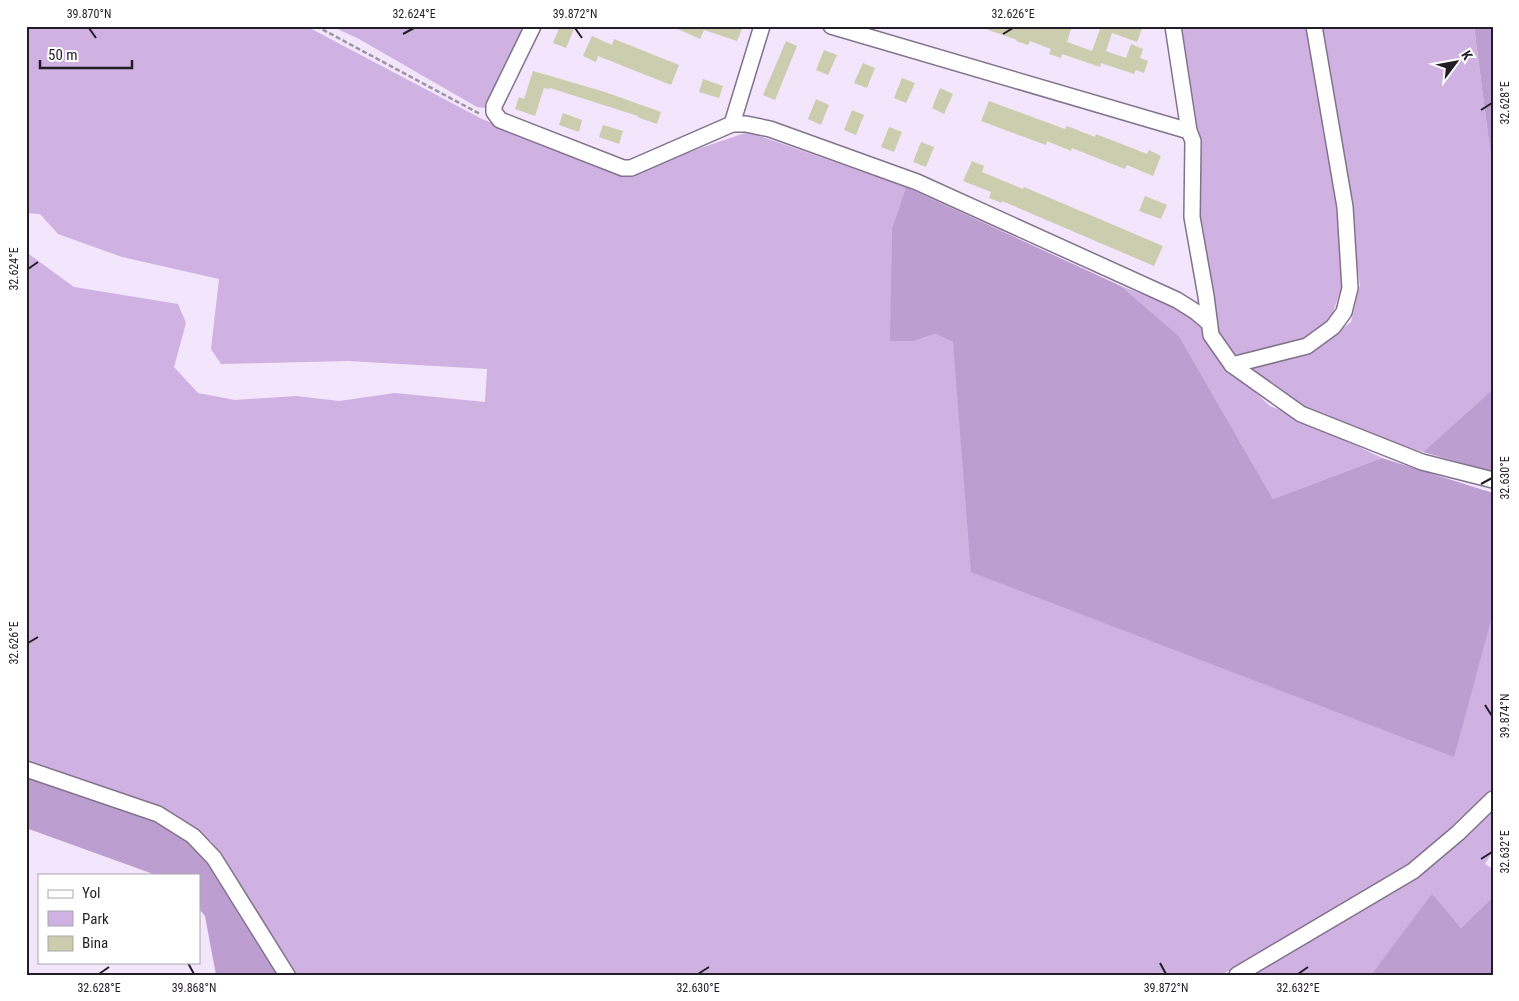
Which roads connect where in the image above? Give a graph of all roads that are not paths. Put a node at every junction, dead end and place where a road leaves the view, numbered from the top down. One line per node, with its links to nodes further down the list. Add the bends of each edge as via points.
1 (533, 26): 6 (street, via 494,106 500,120 623,168 631,168)
2 (762, 26): 6 (street)
3 (832, 26): 7 (street)
4 (1173, 26): 7 (street)
5 (1314, 26): 9 (street, via 1345,208 1350,288 1344,312 1333,327 1307,346)
6 (732, 124): 8 (street, via 770,129 917,182 1177,300)
7 (1189, 131): 8 (street, via 1193,140 1192,217)
8 (1209, 323): 9 (street, via 1211,335)
9 (1232, 365): 10 (street, via 1301,414 1422,462)
10 (1493, 480)
11 (26, 769): 13 (street, via 158,814 193,836 214,858)
12 (1493, 799): 14 (street, via 1413,871)
13 (286, 975)
14 (1237, 975)

